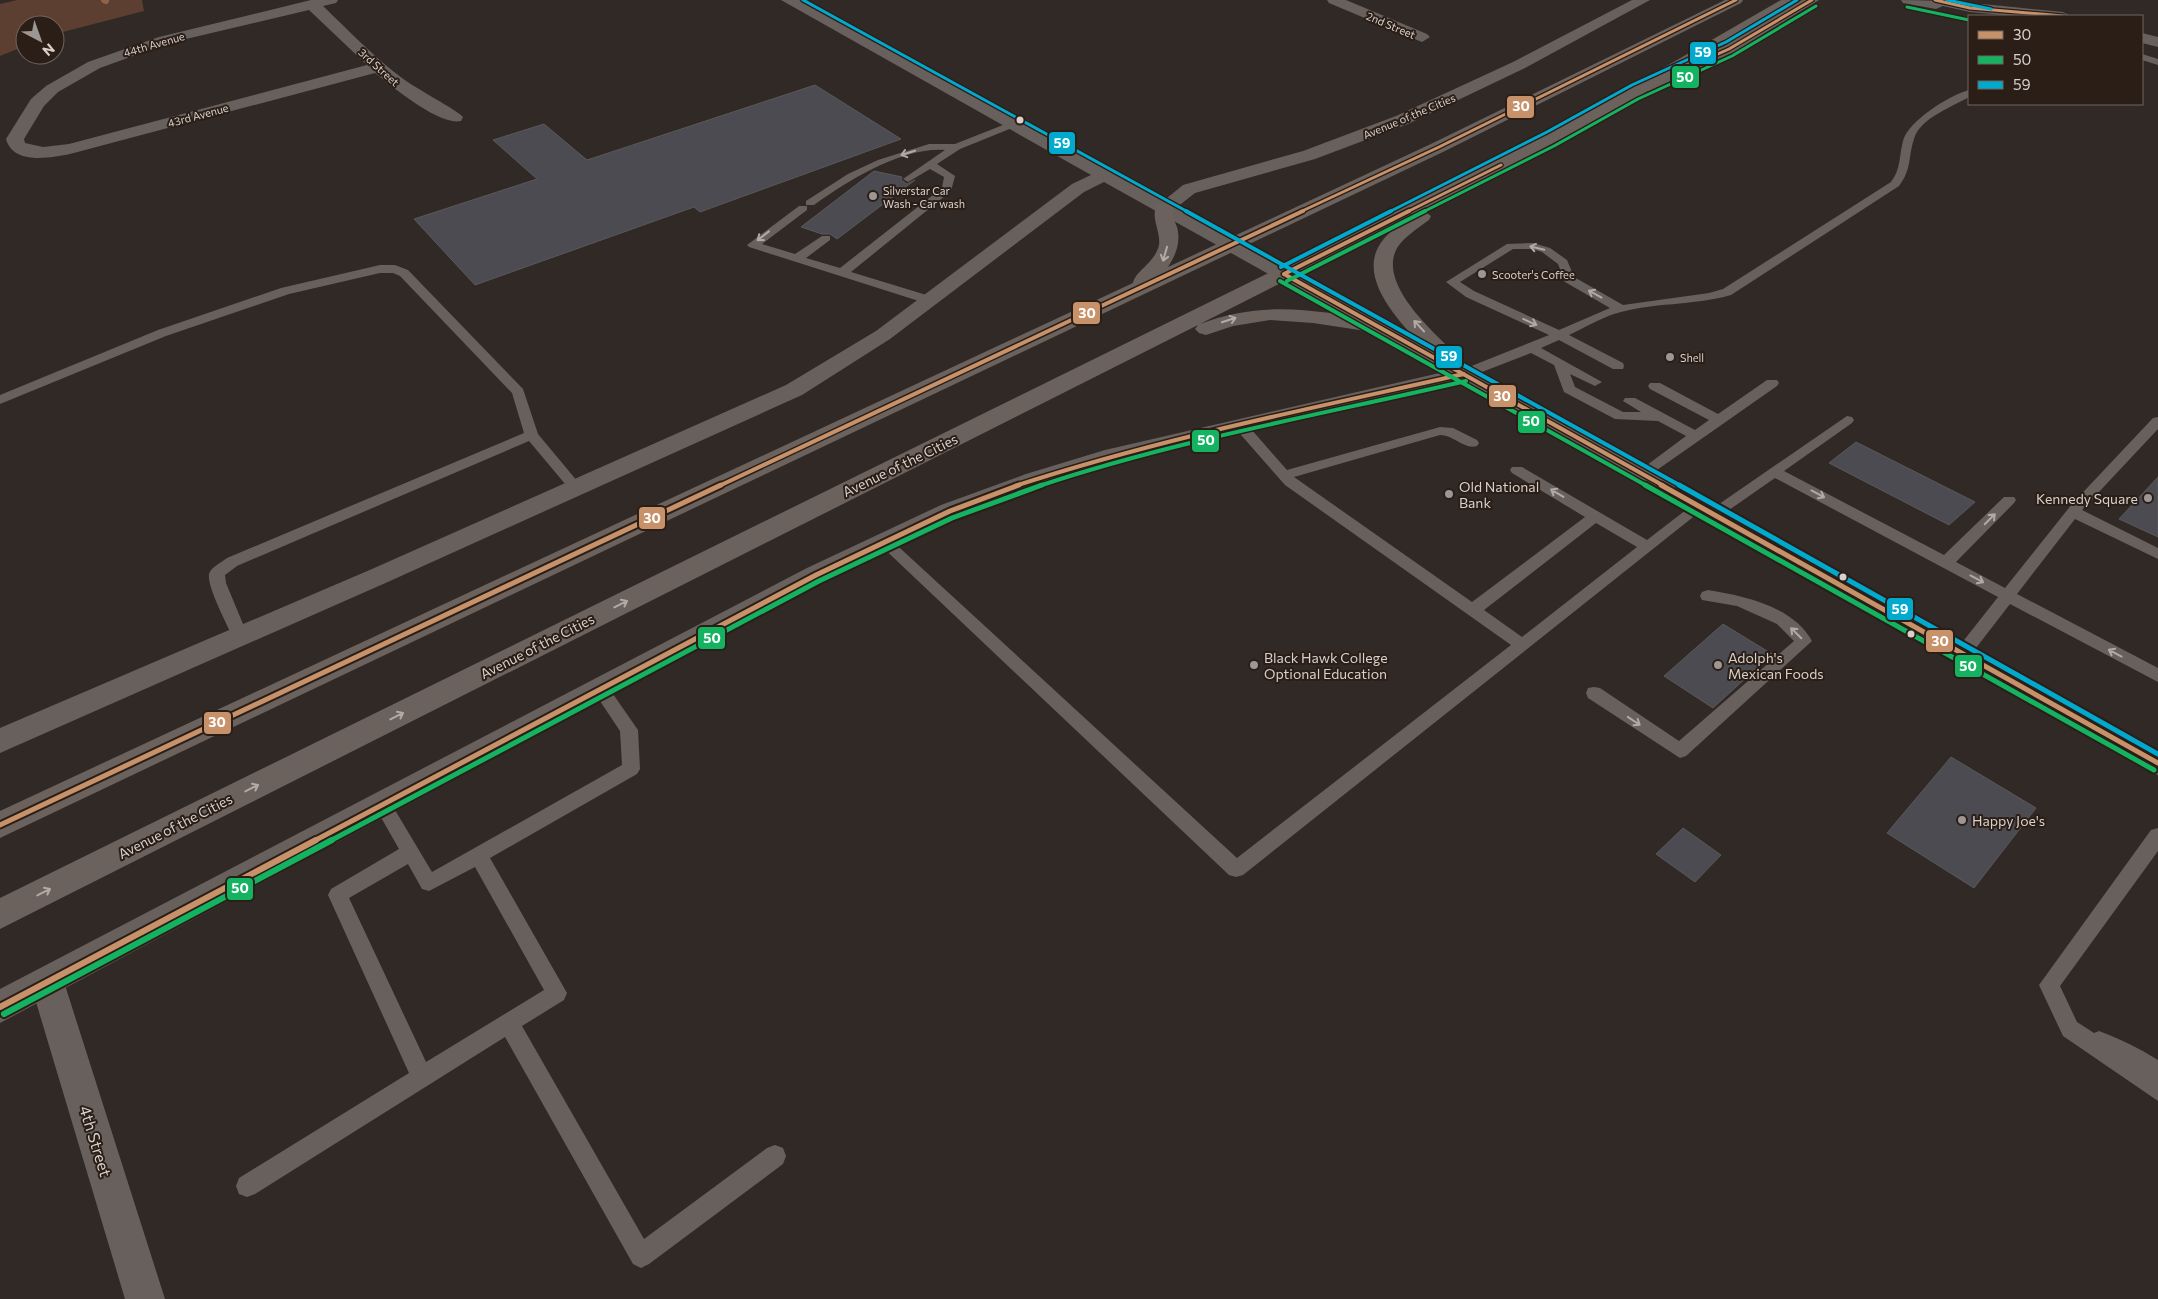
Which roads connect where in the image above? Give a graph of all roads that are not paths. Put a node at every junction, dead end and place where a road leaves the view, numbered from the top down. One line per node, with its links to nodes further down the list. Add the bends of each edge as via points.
1 (331, 0): 12 (street, 44th Avenue)
2 (789, 0): 28 (street)
3 (1334, 0): 19 (street, 2nd Street)
4 (1643, 0): 36 (street, Avenue of the Cities, via 1519,65 1402,120 1309,155 1189,189)
5 (1736, 0): 38 (main road, via 1528,105)
6 (1791, 0): 25 (main road, Avenue of the Cities)
7 (1812, 0): 25 (street, via 1729,49)
8 (1908, 0): 11 (street)
9 (1915, 0): 11 (street)
10 (1966, 0): 16 (street)
11 (1935, 3): 14 (street); 15 (street)
12 (312, 4): 13 (street, 44th Avenue); 24 (street, 3rd Street)
13 (277, 5): 29 (street, 44th Avenue, via 139,47 94,65 52,89 37,103 15,139)
14 (1986, 15)
15 (2051, 15)
16 (2064, 15)
17 (2143, 30): 18 (street)
18 (2158, 33)
19 (1422, 37)
20 (2143, 38): 21 (street)
21 (2158, 42)
22 (2143, 57): 23 (lane)
23 (2158, 62)
24 (378, 67): 27 (street, 3rd Street, via 409,93); 29 (street, 43rd Avenue, via 70,149 38,153)
25 (1634, 92): 33 (main road, Avenue of the Cities)
26 (1968, 94): 44 (lane, via 1912,132 1903,175 1895,184 1752,277 1727,292 1710,297)
27 (456, 117)
28 (1013, 124): 30 (lane); 32 (street)
29 (17, 146)
30 (956, 147): 31 (lane); 35 (lane, one-way to 35, via 930,146 888,159 842,179)
31 (930, 164): 34 (lane); 40 (lane, via 950,176 947,189)
32 (1105, 175): 36 (street); 43 (street, via 1078,188)
33 (1477, 177): 41 (main road, Avenue of the Cities); 50 (main road, one-way to 33, via 1404,310 1386,285 1383,274 1386,250 1396,238 1423,214)
34 (908, 179)
35 (806, 205): 39 (lane, one-way to 39, via 753,245)
36 (1164, 207): 38 (street); 42 (main road, one-way to 42, via 1169,233 1166,255 1153,273)
37 (826, 238): 39 (lane)
38 (1231, 245): 41 (street); 42 (main road)
39 (798, 258): 40 (lane)
40 (843, 272): 43 (lane)
41 (1284, 274): 45 (street); 75 (main road, Avenue of the Cities)
42 (1128, 293): 90 (main road)
43 (929, 300): 68 (street, via 883,335 794,390)
44 (1621, 309): 46 (lane); 46 (lane, one-way to 46, via 1569,279 1563,262 1546,250 1533,246 1512,246 1452,282 1470,294)
45 (1378, 327): 50 (street); 75 (main road, one-way to 45, via 945,458 1230,319 1285,314)
46 (1559, 334): 47 (lane); 49 (lane)
47 (1531, 348): 48 (lane); 50 (lane)
48 (1560, 364): 51 (lane); 56 (lane, via 1569,389 1620,416)
49 (1618, 366)
50 (1464, 374): 60 (street); 66 (street)
51 (1595, 382)
52 (1772, 383): 57 (lane)
53 (1655, 386): 57 (lane)
54 (0, 400): 61 (lane, via 162,333 285,291 380,269 395,269 404,273 518,392)
55 (1630, 401): 56 (lane)
56 (1660, 417): 62 (lane)
57 (1719, 420): 62 (lane)
58 (1847, 420): 65 (lane)
59 (2158, 421): 71 (lane)
60 (1239, 424): 67 (lane); 73 (street, via 1105,457 1047,475 978,500)
61 (531, 434): 68 (lane); 81 (lane, via 232,562 217,573 218,584)
62 (1696, 436): 66 (lane)
63 (1472, 443): 67 (lane, via 1448,431 1440,431)
64 (1517, 470): 72 (lane, one-way to 64)
65 (1775, 472): 70 (lane); 77 (lane, one-way to 77)
66 (1642, 474): 70 (street)
67 (1284, 475): 80 (lane)
68 (576, 488): 81 (street)
69 (2009, 500): 77 (lane, one-way to 69)
70 (1707, 510): 74 (lane); 83 (street)
71 (2073, 512): 76 (lane); 79 (lane)
72 (1596, 516): 74 (lane); 80 (lane)
73 (884, 542): 82 (lane, via 1236,869); 85 (street)
74 (1648, 547): 82 (lane)
75 (724, 552): 94 (main road, Avenue of the Cities, one-way to 75)
76 (2158, 554)
77 (1946, 562): 79 (lane, one-way to 79)
78 (1708, 596): 86 (lane, one-way to 78, via 1680,751 1804,640 1783,620 1740,600)
79 (2008, 596): 83 (lane); 84 (lane, one-way to 79)
80 (1473, 610): 82 (lane)
81 (240, 636): 87 (street)
82 (1522, 645)
83 (1963, 653): 88 (street)
84 (2158, 676)
85 (600, 689): 89 (street); 93 (lane, via 629,730 631,769)
86 (1594, 693)
87 (0, 741)
88 (2158, 764)
89 (383, 805): 92 (lane); 95 (street)
90 (0, 825)
91 (2157, 840): 98 (lane, via 2049,985)
92 (410, 852): 93 (lane, via 429,883); 100 (lane, via 338,895)
93 (478, 855): 97 (lane, via 557,993)
94 (0, 914)
95 (47, 982): 96 (street); 104 (street, 4th Street)
96 (0, 1007)
97 (508, 1023): 100 (lane); 102 (lane, via 641,1256)
98 (2070, 1029): 99 (lane, via 2130,1054); 101 (lane)
99 (2158, 1072)
100 (422, 1077): 103 (lane)
101 (2158, 1090)
102 (775, 1156)
103 (247, 1186)
104 (145, 1299)

